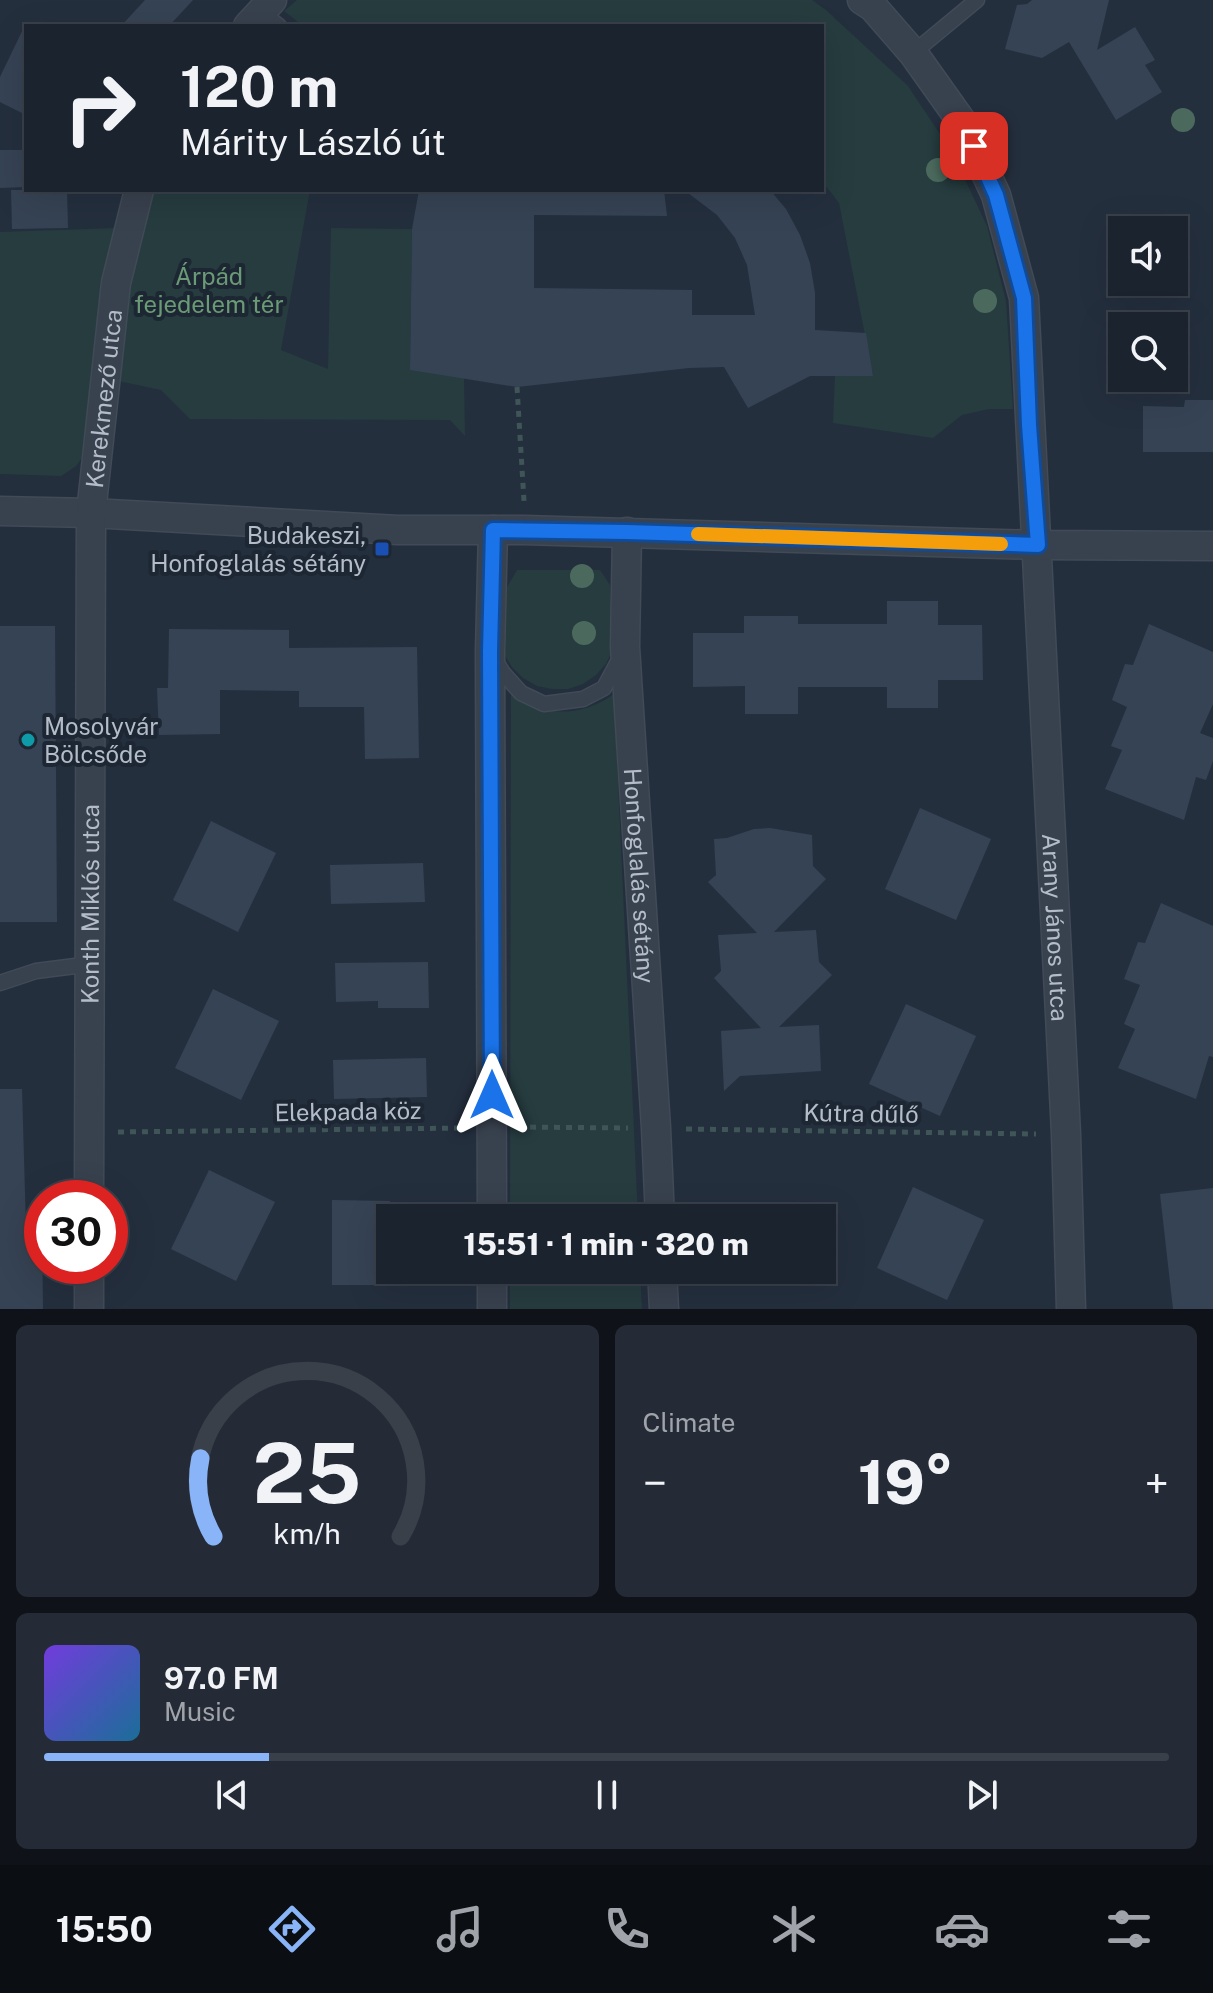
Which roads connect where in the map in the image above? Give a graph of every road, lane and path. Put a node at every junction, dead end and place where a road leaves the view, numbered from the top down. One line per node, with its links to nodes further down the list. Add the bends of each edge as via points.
1 (862, 0): 3 (street)
2 (977, 0): 3 (lane)
3 (913, 53): 11 (street, via 962,122 996,195 1024,298)
4 (139, 192): 7 (street, Kerekmező utca, via 116,283)
5 (517, 387): 9 (path)
6 (0, 511): 7 (street)
7 (91, 513): 8 (street, via 323,527); 15 (street, Konth Miklós utca)
8 (493, 530): 9 (street); 14 (street)
9 (524, 530): 10 (street)
10 (627, 532): 11 (street); 13 (street, Honfoglalás sétány)
11 (1038, 545): 12 (street); 20 (street, Arany János utca)
12 (1213, 546)
13 (625, 647): 14 (lane, via 604,688 583,699 544,704 521,693); 18 (street, Honfoglalás sétány)
14 (490, 651): 17 (street)
15 (91, 964): 16 (lane, via 36,971); 19 (street, Konth Miklós utca)
16 (0, 983)
17 (493, 1127): 18 (path, Elekpada köz); 19 (path, Elekpada köz); 22 (street)
18 (656, 1128): 20 (path, Kútra dűlő); 23 (street, Honfoglalás sétány)
19 (89, 1132): 21 (street, Konth Miklós utca)
20 (1066, 1134): 30 (street, Arany János utca)
21 (89, 1180)
22 (492, 1204)
23 (659, 1204)
24 (89, 1284): 27 (street)
25 (492, 1284): 28 (street)
26 (663, 1284): 29 (street)
27 (89, 1309)
28 (492, 1309)
29 (664, 1309)
30 (1071, 1309)

